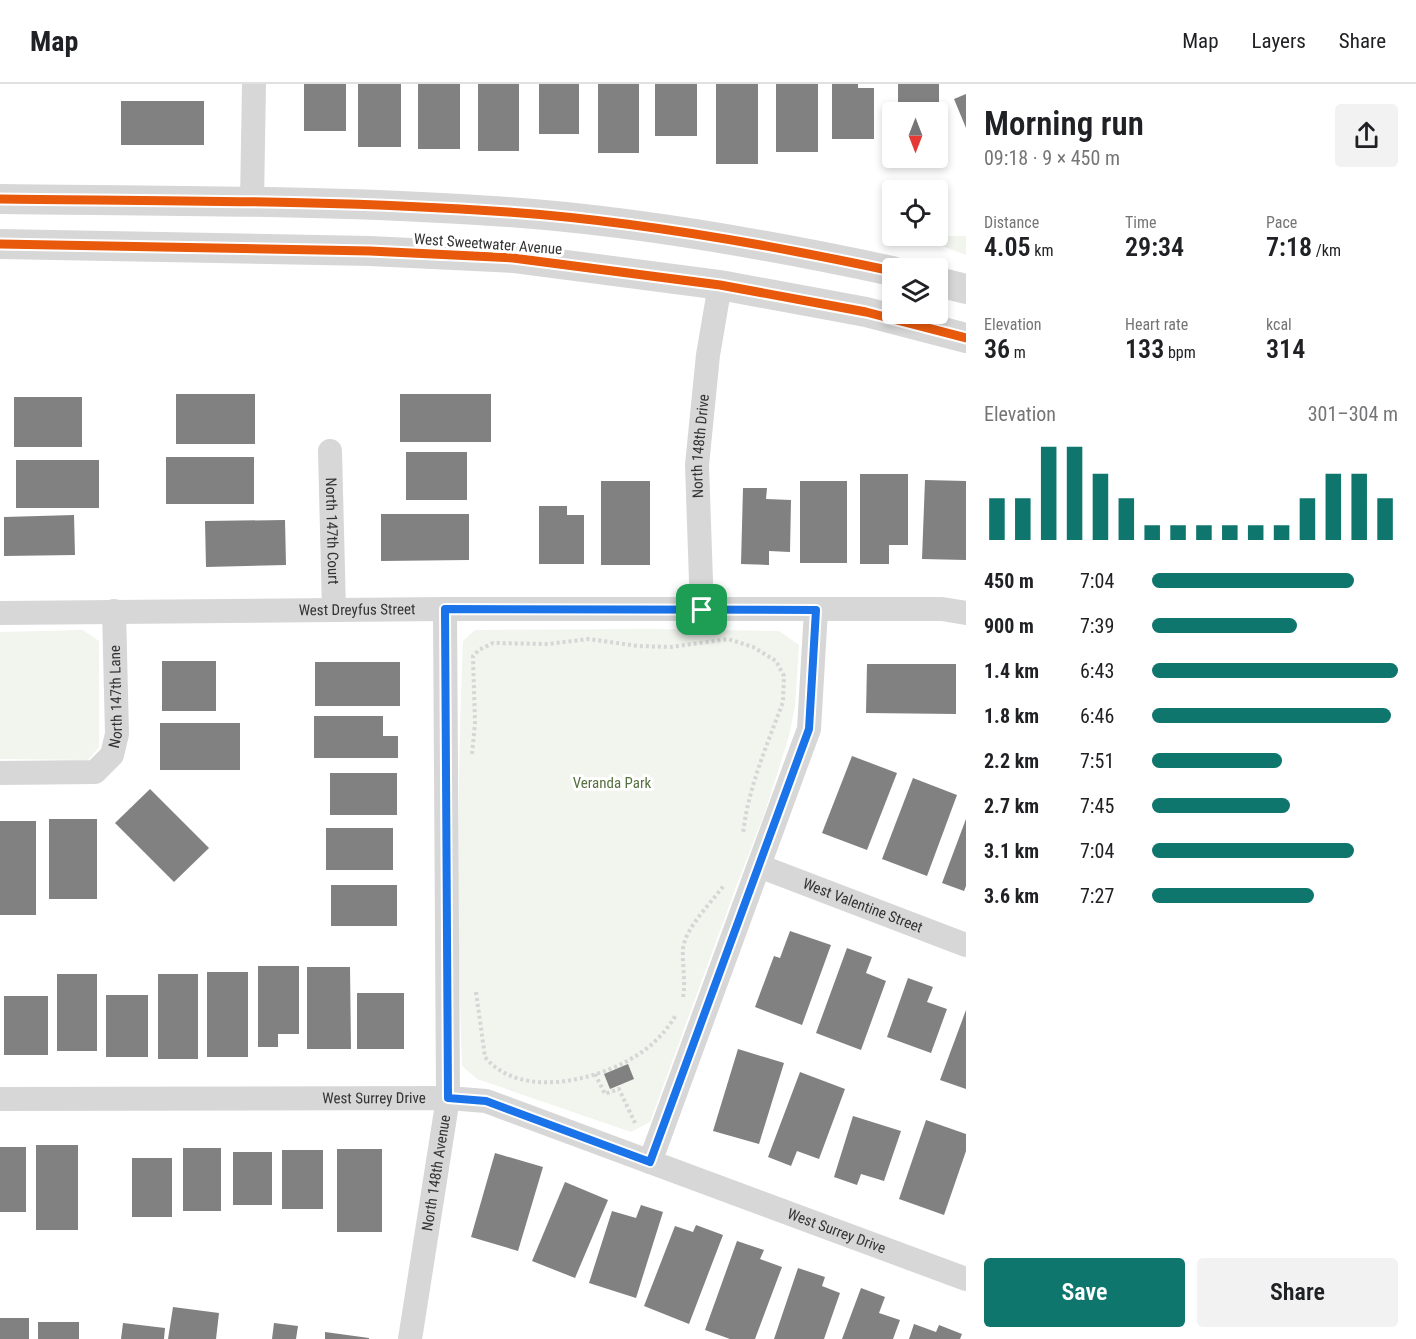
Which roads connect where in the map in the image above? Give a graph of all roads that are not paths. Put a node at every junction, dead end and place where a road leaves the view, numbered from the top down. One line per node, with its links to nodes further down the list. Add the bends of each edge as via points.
1 (254, 84): 3 (street)
2 (0, 199): 3 (street, West Sweetwater Avenue)
3 (252, 202): 5 (street, West Sweetwater Avenue, via 508,212 606,222 722,238)
4 (0, 244): 7 (street, West Sweetwater Avenue, via 370,251 513,258)
5 (882, 269)
6 (948, 284): 8 (street)
7 (720, 285): 9 (street, West Sweetwater Avenue, via 866,312); 13 (street, North 148th Drive, via 708,355 697,465)
8 (966, 289)
9 (966, 338)
10 (330, 451): 12 (street, North 147th Court)
11 (445, 609): 12 (street, West Dreyfus Street); 13 (street, West Dreyfus Street); 21 (street, North 148th Avenue)
12 (334, 610): 15 (street, West Dreyfus Street)
13 (702, 610): 14 (street, West Dreyfus Street)
14 (816, 610): 17 (street, West Dreyfus Street, via 942,609); 19 (street, via 809,729)
15 (114, 611): 16 (street, West Dreyfus Street); 18 (street, North 147th Lane, via 117,734 112,755 95,772)
16 (0, 613)
17 (966, 613)
18 (0, 773)
19 (759, 866): 20 (street, West Valentine Street); 23 (street)
20 (966, 945)
21 (448, 1098): 22 (street, West Surrey Drive); 23 (street, West Surrey Drive, via 486,1101); 25 (street, North 148th Avenue)
22 (0, 1099)
23 (650, 1162): 24 (street, West Surrey Drive)
24 (966, 1279)
25 (410, 1339)

